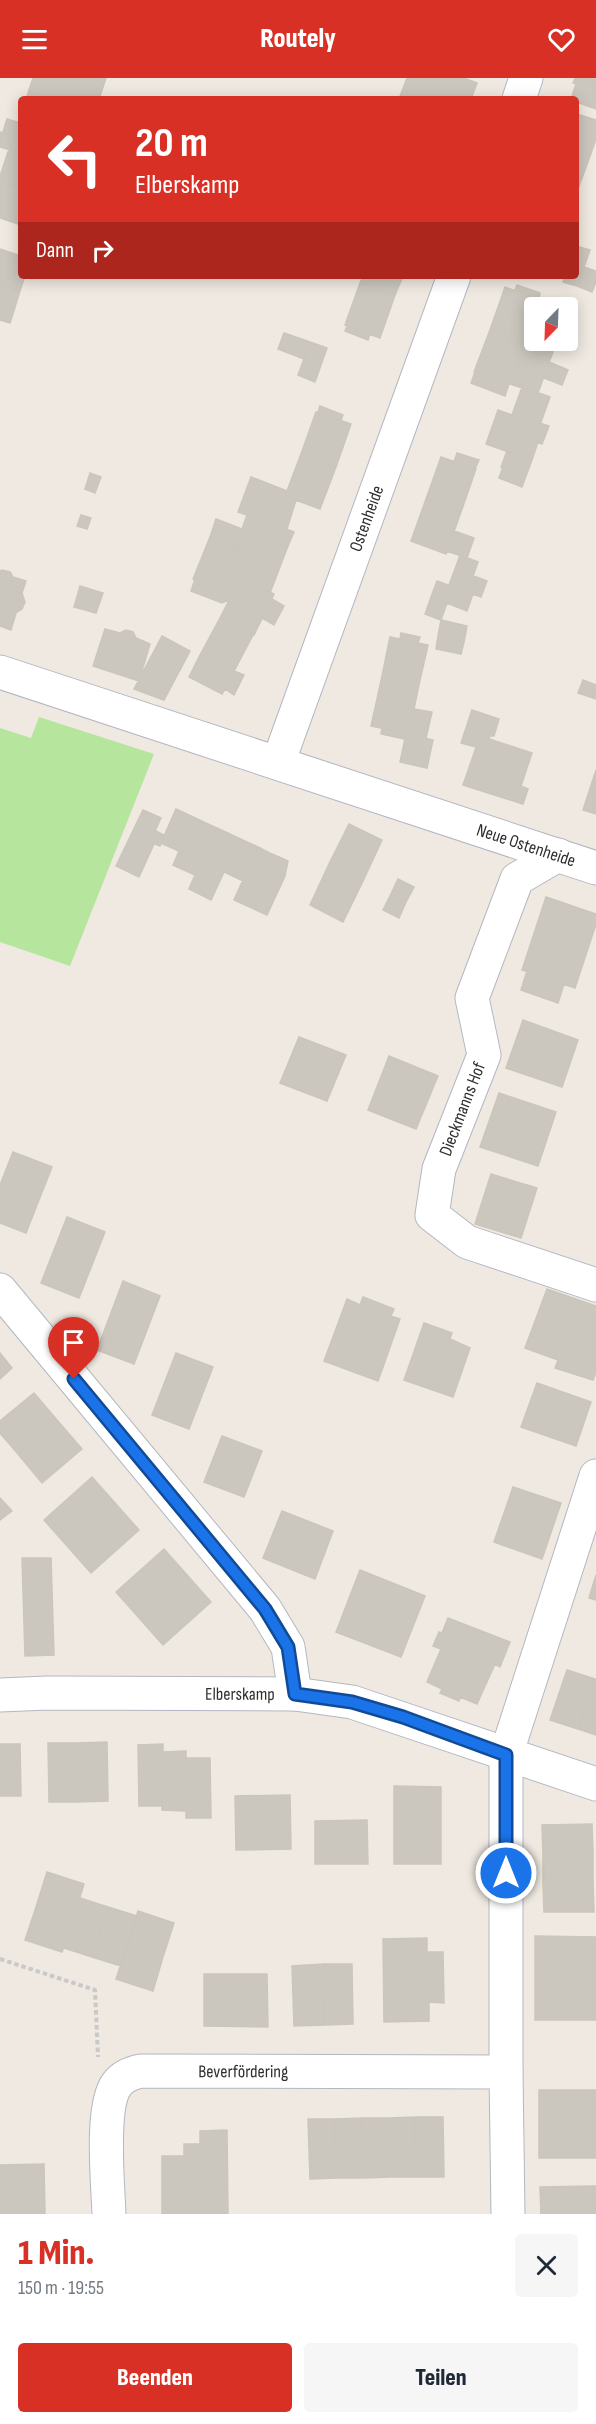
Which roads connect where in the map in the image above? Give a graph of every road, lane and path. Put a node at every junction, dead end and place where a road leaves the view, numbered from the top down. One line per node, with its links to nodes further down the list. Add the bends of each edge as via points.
1 (526, 78): 2 (street)
2 (520, 96)
3 (453, 279): 5 (street, Ostenheide)
4 (0, 672): 5 (street)
5 (278, 763): 6 (street, Neue Ostenheide)
6 (558, 855): 7 (street, Neue Ostenheide); 8 (street, Dieckmanns Hof, via 517,879 472,998 484,1055 439,1169 432,1215 467,1242)
7 (596, 868)
8 (596, 1285)
9 (0, 1290): 11 (street, via 265,1609 288,1647)
10 (596, 1476): 13 (street)
11 (295, 1694): 12 (street, Elberskamp); 13 (street, Elberskamp, via 352,1702)
12 (0, 1695)
13 (506, 1755): 14 (street, Elberskamp); 16 (street)
14 (596, 1784)
15 (0, 1959): 17 (path, via 95,1990 99,2066)
16 (506, 2072): 17 (street, Beverfördering, via 141,2071 129,2074); 19 (street)
17 (117, 2084): 18 (street, via 109,2106)
18 (109, 2214)
19 (508, 2214)

